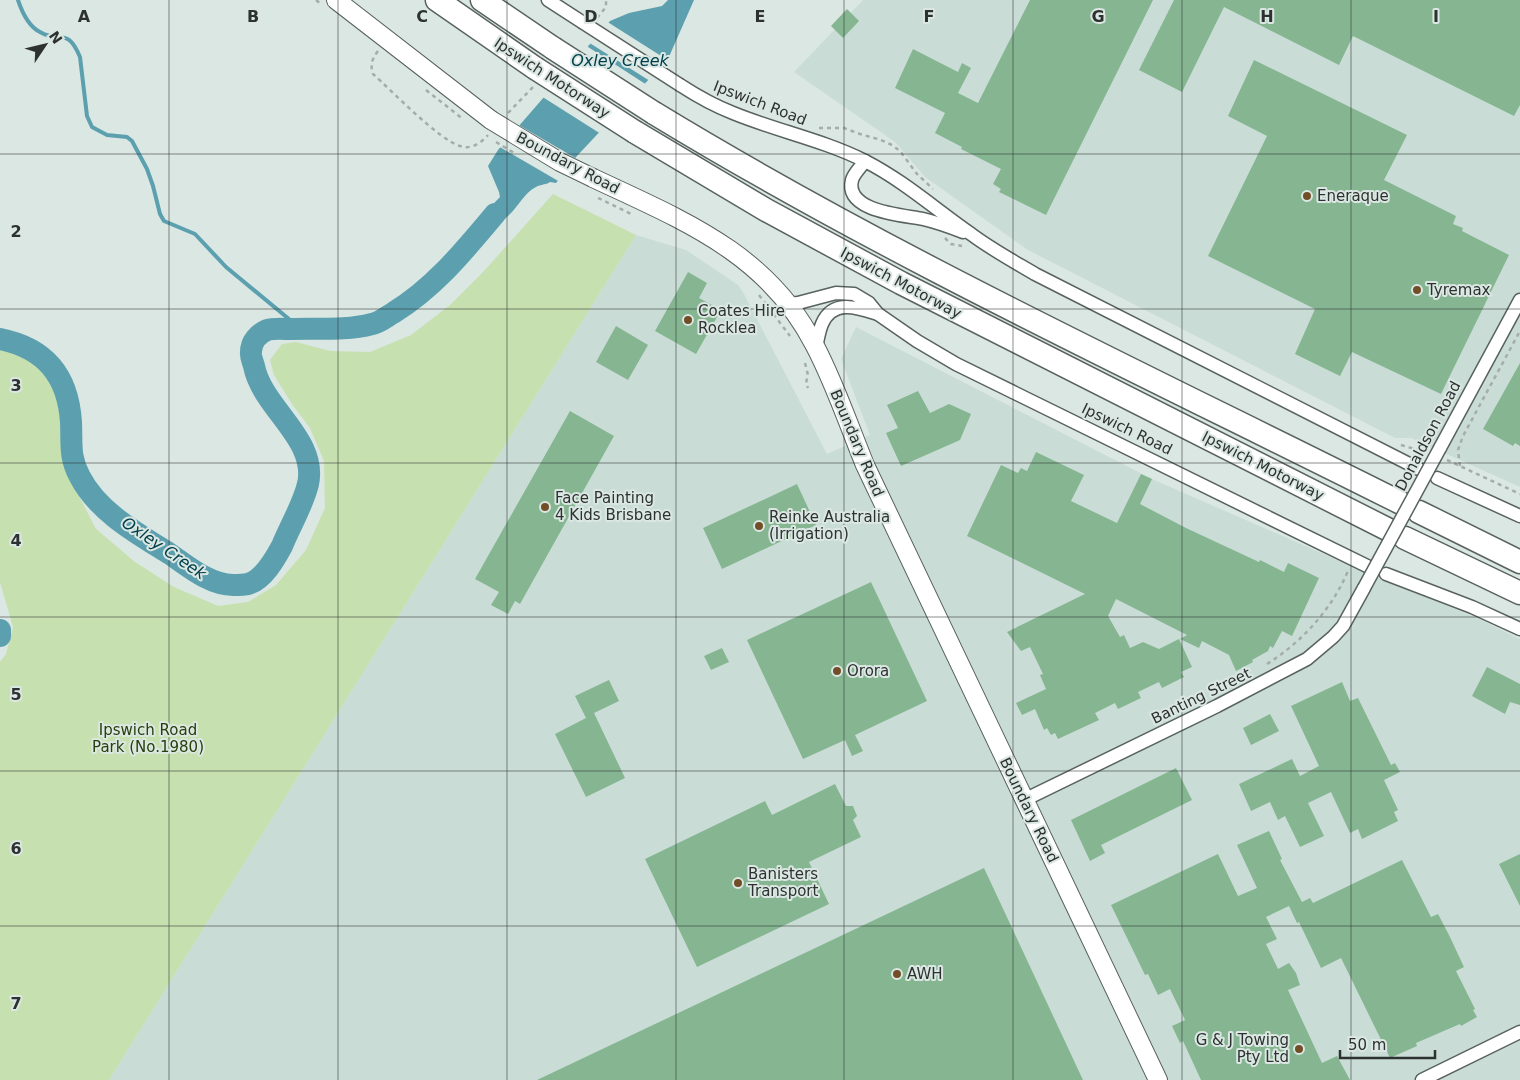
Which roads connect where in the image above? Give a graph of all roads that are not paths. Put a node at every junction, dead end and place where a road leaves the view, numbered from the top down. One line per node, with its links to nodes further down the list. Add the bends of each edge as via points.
1 (336, 0): 8 (main road, Boundary Road, bridge, via 495,124 560,162 715,239 757,271)
2 (437, 0): 18 (highway, Ipswich Motorway, bridge, via 536,76 766,210 901,283 1396,534)
3 (482, 0): 14 (highway, Ipswich Motorway, bridge, via 654,113 792,195 915,260)
4 (548, 0): 5 (street, Ipswich Road, bridge, via 716,106)
5 (865, 161): 6 (street, Ipswich Road, via 899,180); 6 (street, Ipswich Road, via 854,176 852,187 857,197 867,205 888,214 931,221)
6 (971, 234): 11 (street, Ipswich Road, via 1058,286)
7 (1520, 300): 17 (street, Donaldson Road, bridge)
8 (788, 304): 9 (street, Ipswich Road, via 846,293 862,297); 10 (main road, Boundary Road)
9 (878, 314): 10 (street, Ipswich Road, via 852,306 834,311 823,322); 15 (street, Ipswich Road, via 956,364)
10 (816, 346): 20 (main road, Boundary Road, via 865,466)
11 (1419, 469)
12 (1437, 478): 13 (street)
13 (1520, 516)
14 (1520, 562)
15 (1367, 566)
16 (1386, 574): 19 (street)
17 (1364, 588): 20 (street, Banting Street, via 1333,638 1293,668)
18 (1520, 593)
19 (1520, 629)
20 (1024, 800): 22 (main road, Boundary Road)
21 (1520, 1032): 23 (street)
22 (1158, 1080)
23 (1422, 1080)

